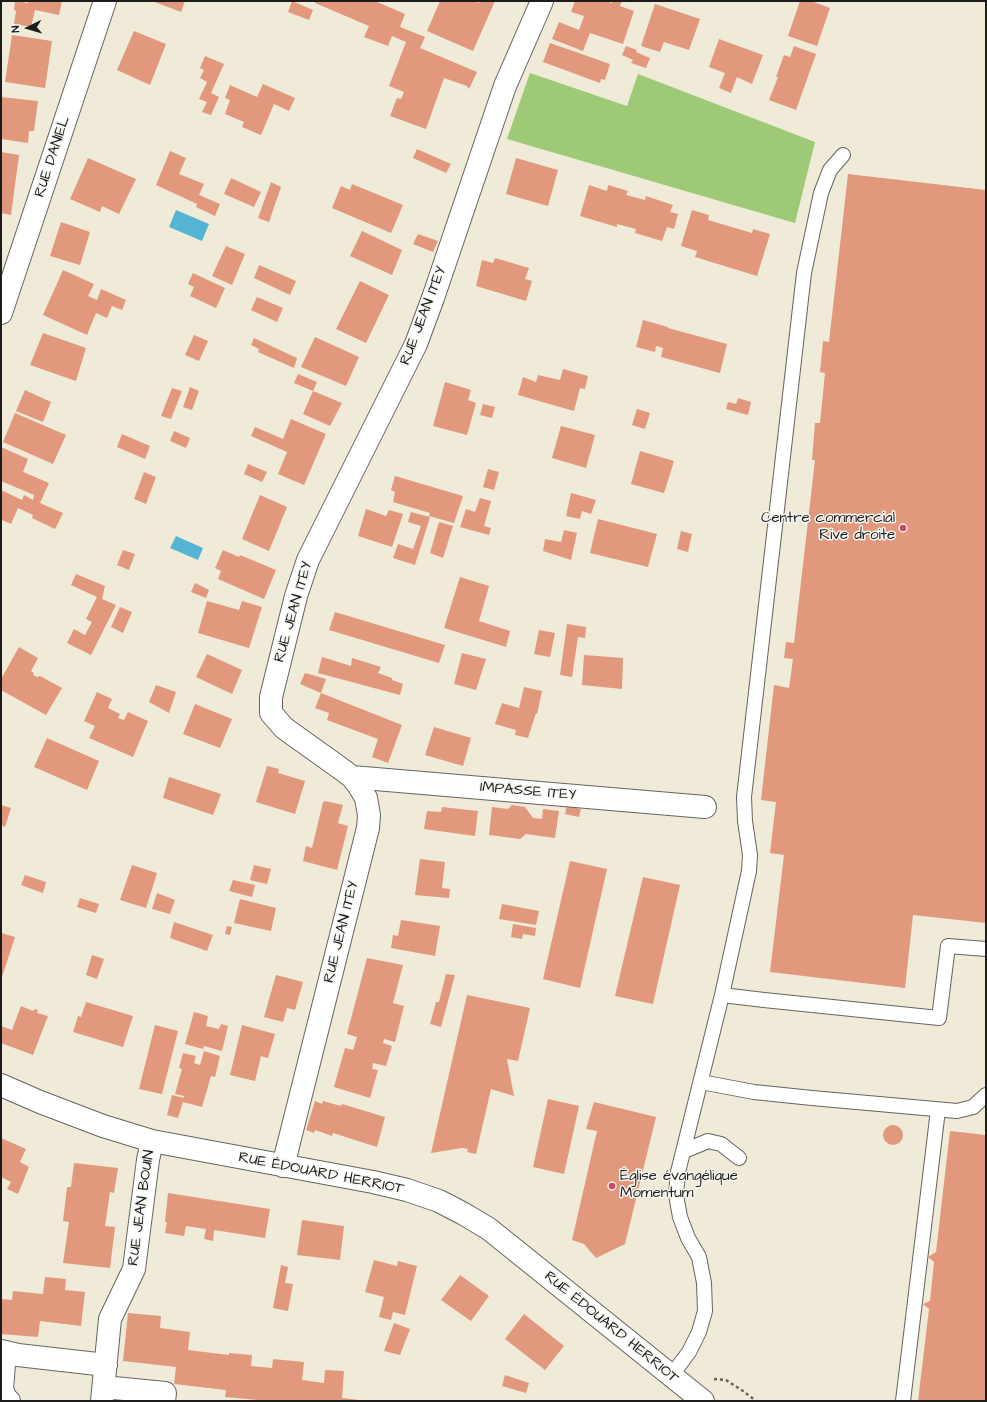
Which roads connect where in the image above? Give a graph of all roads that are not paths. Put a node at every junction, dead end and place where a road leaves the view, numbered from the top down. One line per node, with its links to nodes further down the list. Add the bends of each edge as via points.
1 (105, 1): 4 (street, RUE DANIEL)
2 (542, 1): 5 (street, RUE JEAN ITEY, via 505,86 434,298 416,344 308,560 296,596 271,697 271,713 284,728)
3 (843, 155): 8 (lane, via 830,170 821,193 804,273 744,797 750,855 749,871)
4 (1, 313)
5 (352, 777): 6 (street, IMPASSE ITEY); 16 (street, RUE JEAN ITEY, via 366,798 368,828)
6 (705, 807)
7 (986, 949): 8 (lane, via 948,946 939,1018)
8 (722, 995): 9 (lane)
9 (701, 1082): 12 (lane, via 754,1092); 14 (lane)
10 (1, 1085): 13 (street, RUE ÉDOUARD HERRIOT, via 103,1126)
11 (986, 1095): 12 (lane, via 973,1107 957,1111)
12 (938, 1110): 24 (lane)
13 (152, 1141): 16 (street, RUE ÉDOUARD HERRIOT); 18 (street, RUE JEAN BOUIN, via 134,1269 110,1319)
14 (684, 1151): 15 (lane, via 708,1141 721,1144); 19 (lane, via 678,1172 676,1195 688,1238 699,1257 704,1283 705,1311 699,1332 689,1352)
15 (739, 1158)
16 (283, 1166): 19 (street, RUE ÉDOUARD HERRIOT, via 407,1190 464,1214 489,1229)
17 (3, 1352): 18 (street); 22 (street, via 2,1389)
18 (106, 1365): 20 (street, RUE JEAN BOUIN)
19 (671, 1376): 21 (street, RUE ÉDOUARD HERRIOT)
20 (103, 1394): 23 (street, via 165,1394)
21 (699, 1400)
22 (9, 1401)
23 (164, 1401)
24 (903, 1401)

